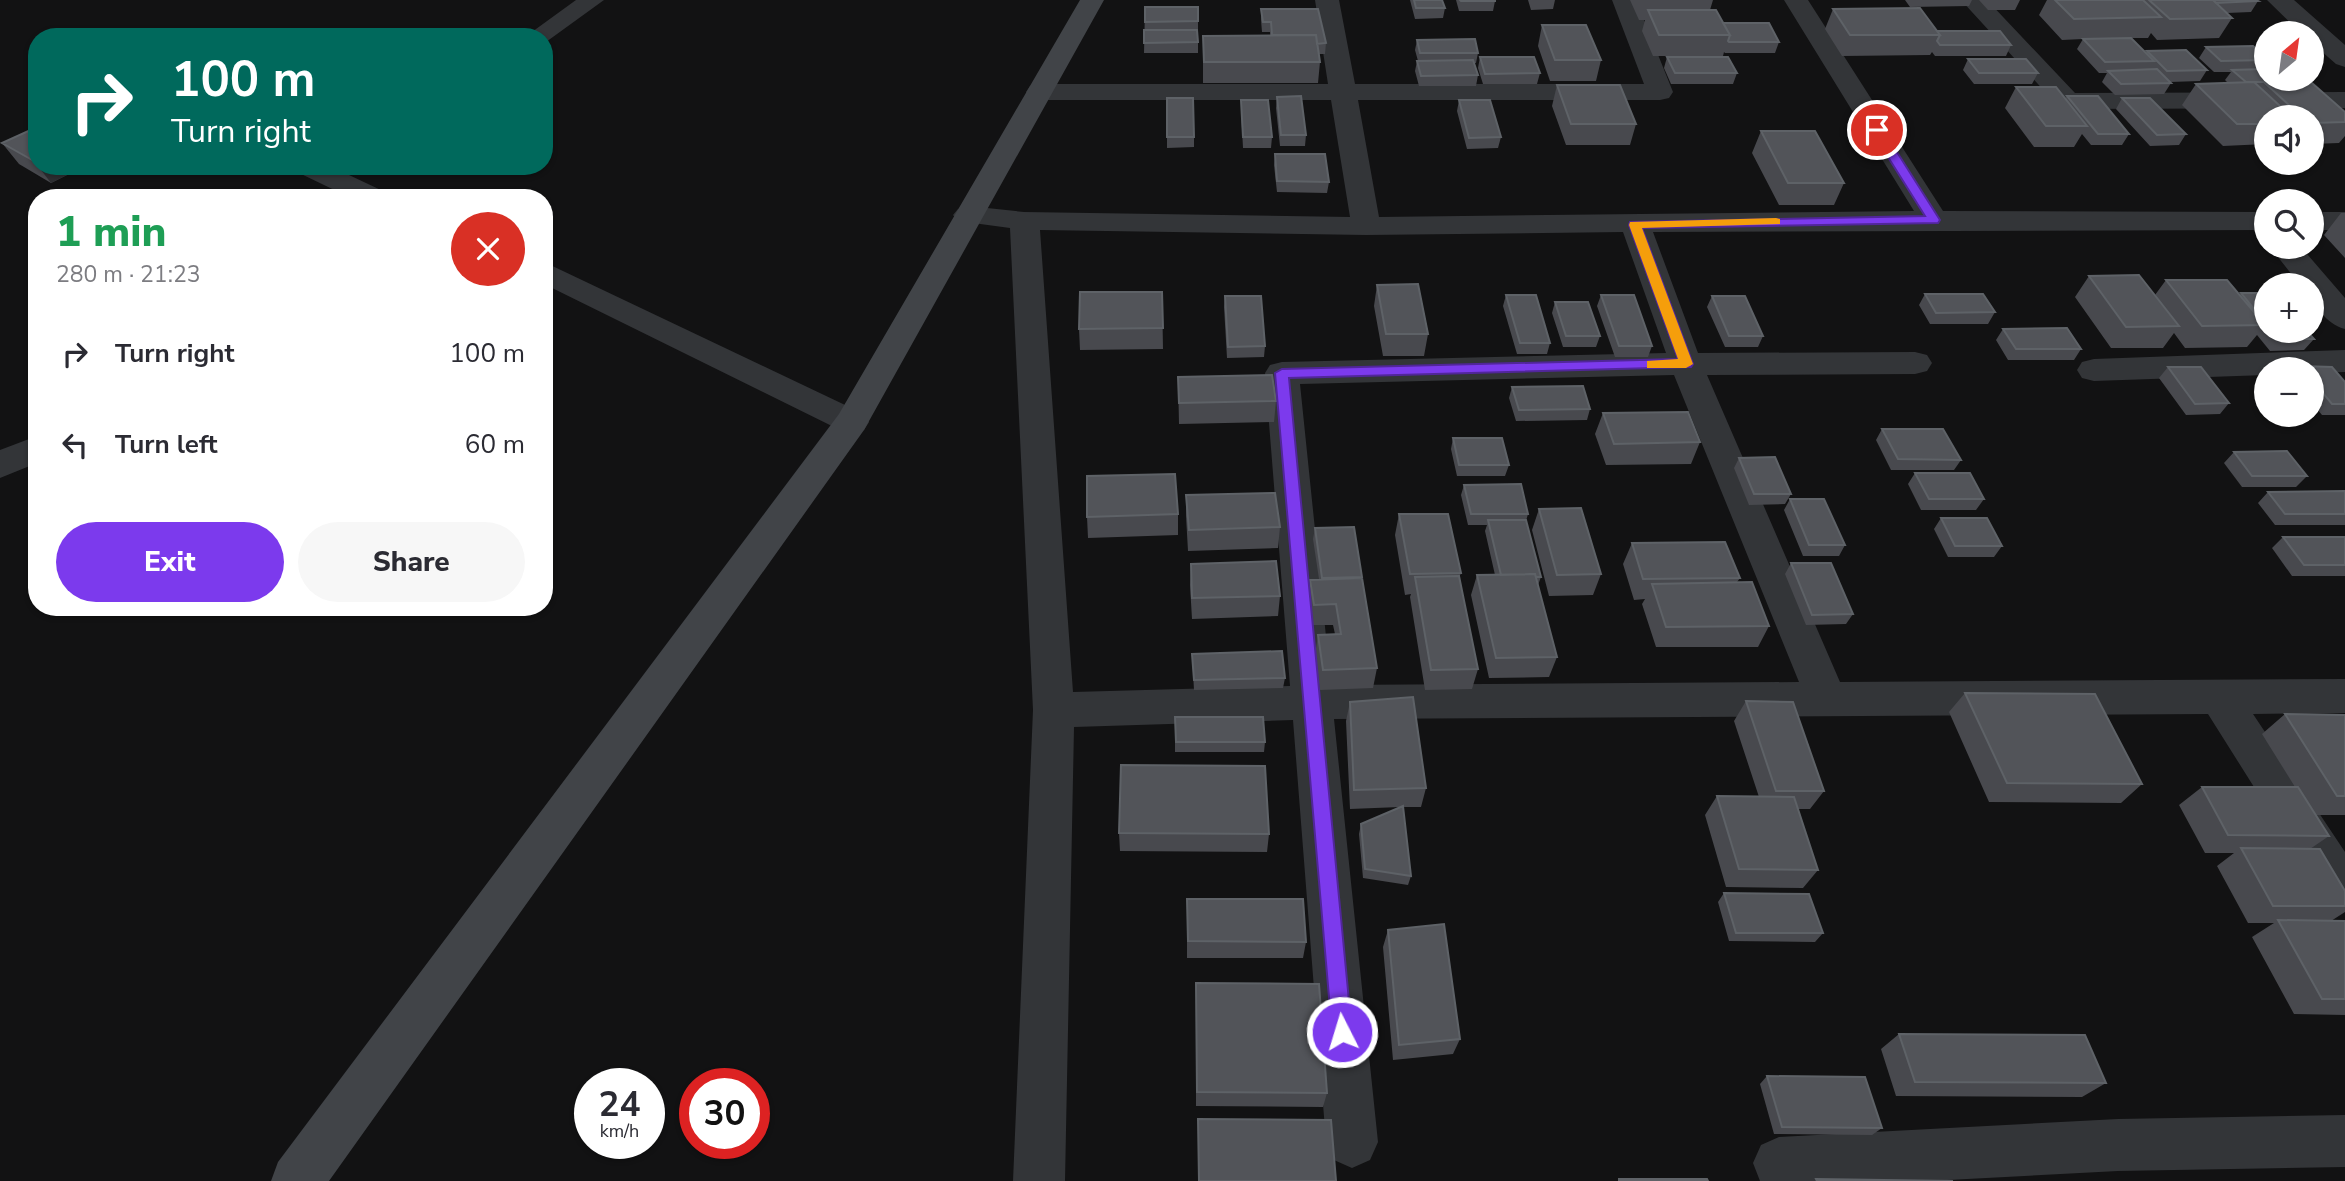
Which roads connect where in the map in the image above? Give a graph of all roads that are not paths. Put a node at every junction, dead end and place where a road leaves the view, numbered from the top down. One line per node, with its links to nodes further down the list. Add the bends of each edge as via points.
1 (592, 0): 8 (street)
2 (1092, 0): 10 (street)
3 (1327, 0): 11 (street)
4 (1624, 0): 11 (street, via 1660,92)
5 (1796, 0): 18 (street)
6 (1973, 0): 13 (street)
7 (2279, 0): 9 (street)
8 (550, 28)
9 (2345, 59)
10 (1039, 92): 11 (street); 17 (street)
11 (1343, 94): 24 (street)
12 (2345, 100): 13 (street)
13 (2068, 101): 14 (street)
14 (2035, 102)
15 (326, 175): 16 (street)
16 (356, 189)
17 (968, 215): 19 (street); 32 (street)
18 (1934, 220): 22 (street); 23 (street)
19 (1024, 221): 24 (street); 37 (street)
20 (2324, 221): 21 (street)
21 (2345, 221)
22 (2254, 223)
23 (1635, 225): 24 (street); 30 (street)
24 (1366, 226)
25 (2295, 259): 27 (street)
26 (553, 276): 32 (street)
27 (2345, 319)
28 (2345, 361): 31 (street)
29 (1915, 362): 30 (street)
30 (1686, 364): 35 (street); 36 (street, via 1282,373)
31 (2094, 370)
32 (852, 422): 42 (street)
33 (2345, 696): 34 (street)
34 (2220, 697): 35 (street); 38 (street)
35 (1826, 698): 36 (street)
36 (1313, 702): 37 (street); 40 (street)
37 (1054, 710): 43 (street)
38 (2345, 891)
39 (2345, 1141): 41 (street, via 2118,1145)
40 (1352, 1142)
41 (1779, 1163)
42 (297, 1181)
43 (1039, 1181)

